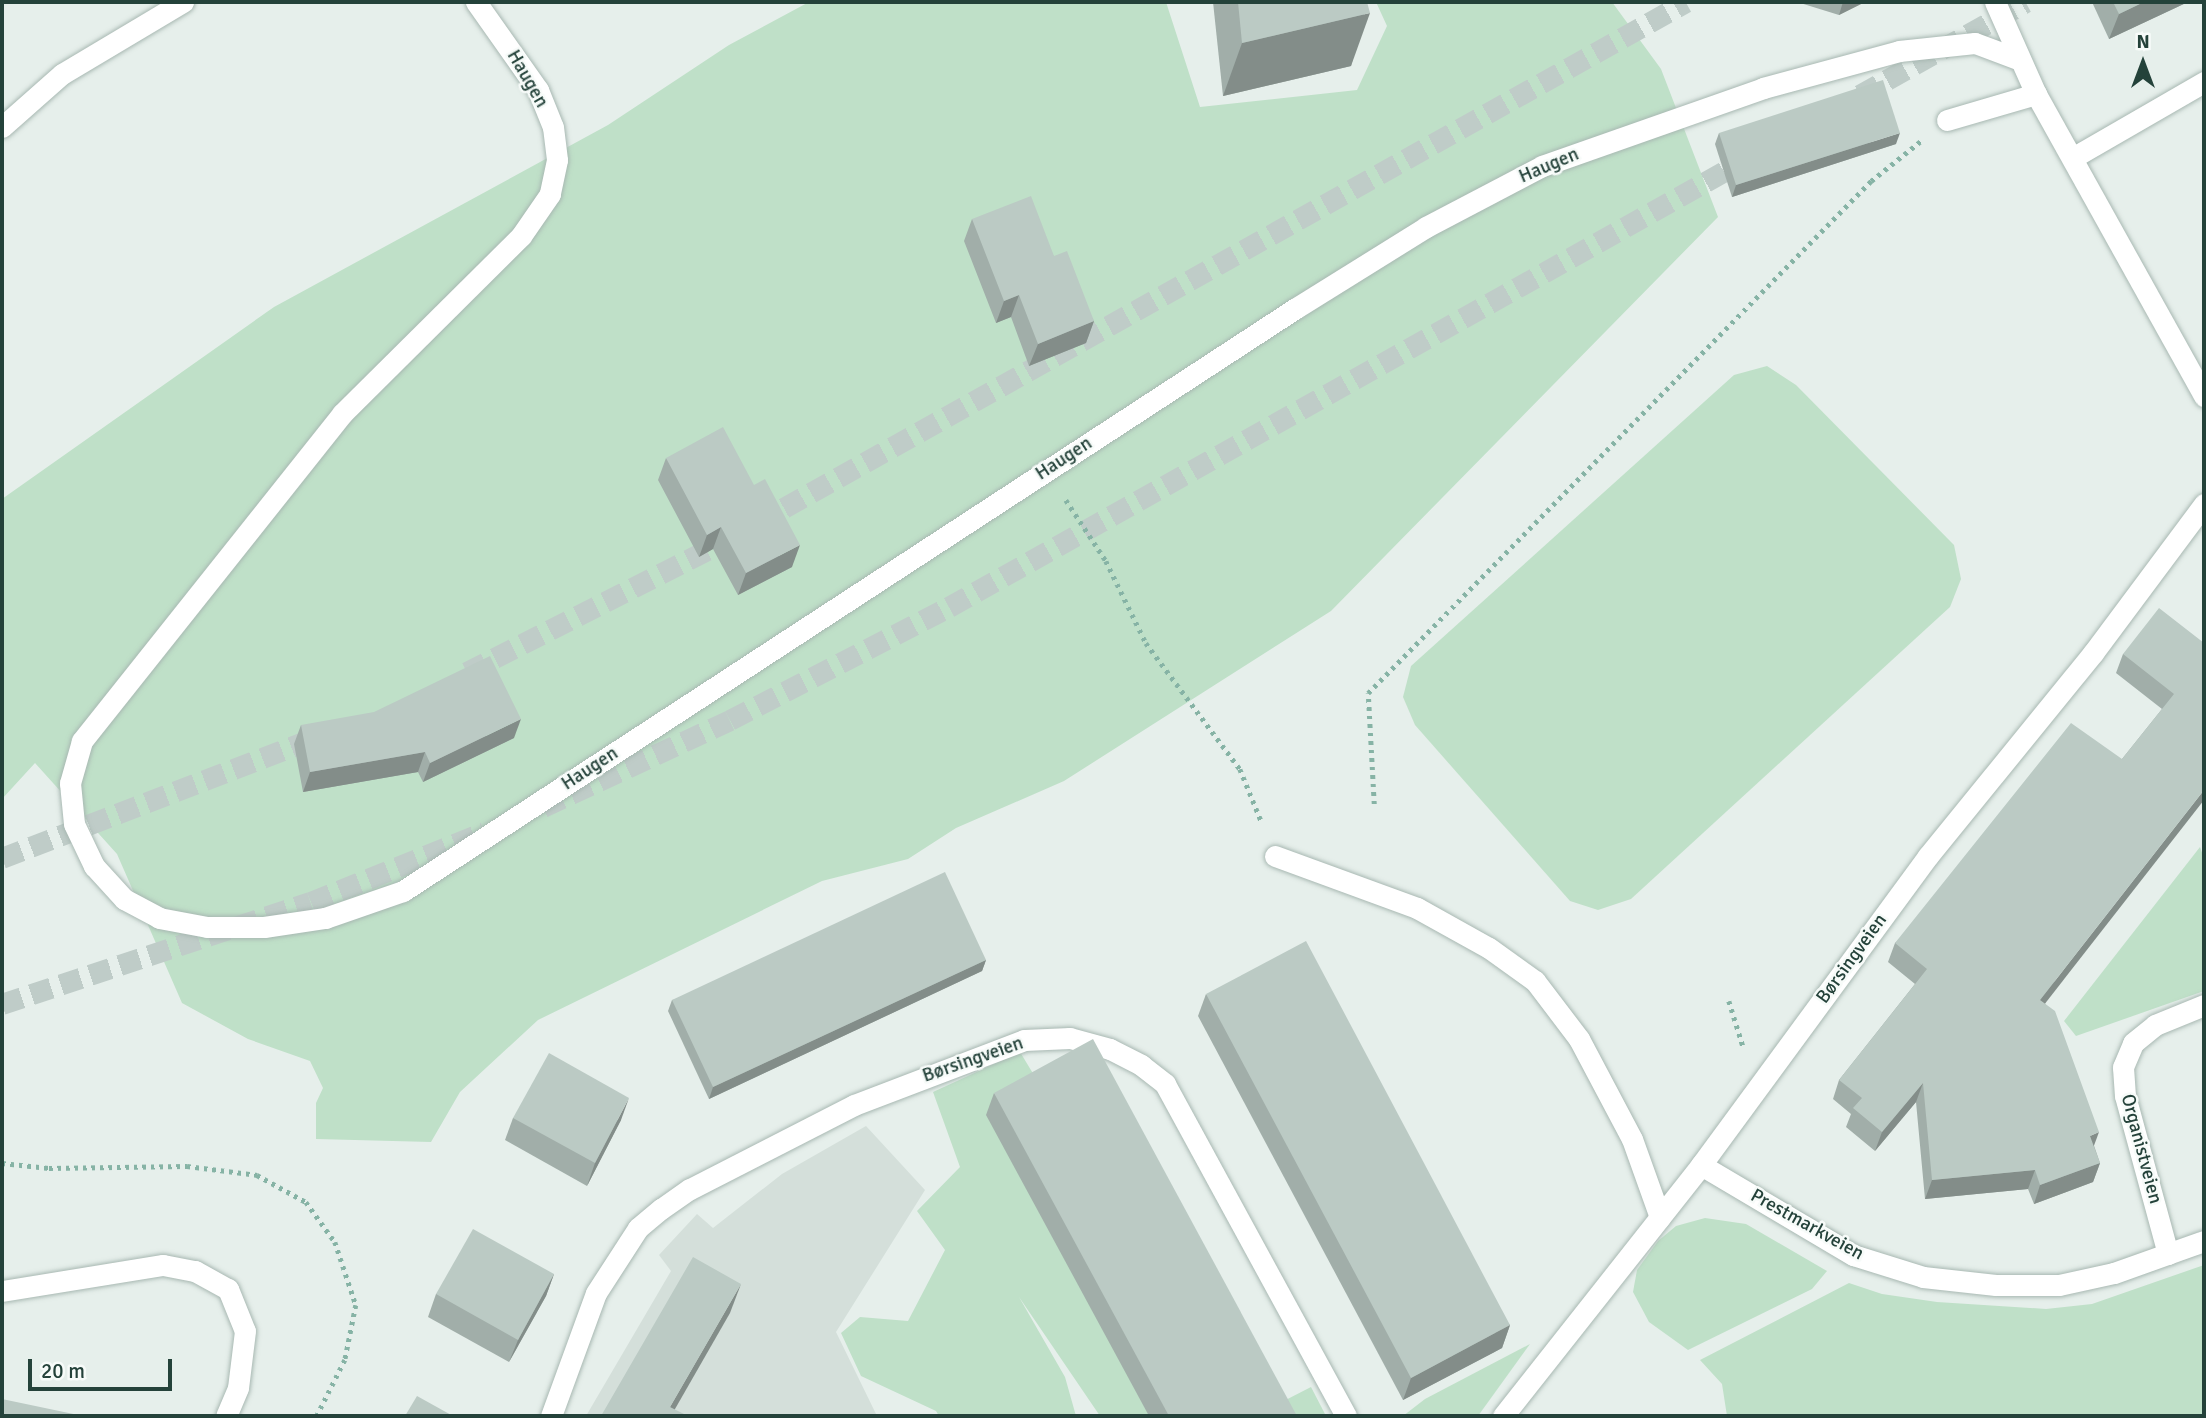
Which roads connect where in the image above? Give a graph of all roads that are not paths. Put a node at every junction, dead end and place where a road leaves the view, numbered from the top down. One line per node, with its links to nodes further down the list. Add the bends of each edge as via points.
1 (183, 2): 8 (street, via 62,74)
2 (476, 2): 4 (street, Haugen, via 538,90 553,127 557,160 550,194 521,236 342,414 82,741 70,783 74,824 94,866 124,898 159,918 207,927 264,927 325,918 403,891 1042,472 1426,227 1542,166 1762,88 1899,51 1975,43)
3 (1995, 2): 4 (street)
4 (2018, 59): 6 (street)
5 (2204, 82): 9 (street)
6 (2036, 94): 7 (street); 9 (street)
7 (1947, 120)
8 (2, 127)
9 (2074, 157): 10 (street)
10 (2204, 396)
11 (2204, 504): 14 (street, Børsingveien, via 2093,653 1928,856)
12 (1275, 856): 15 (street, via 1417,908 1489,948 1535,981 1585,1050 1632,1139)
13 (2204, 1005): 17 (street, Organistveien, via 2155,1025 2133,1043 2123,1067 2126,1096)
14 (1701, 1165): 15 (street, Børsingveien); 17 (street, Prestmarkveien, via 1853,1255 1923,1277 1996,1285 2059,1285)
15 (1660, 1217): 22 (street, Børsingveien)
16 (2204, 1241): 17 (street, Prestmarkveien)
17 (2168, 1254)
18 (2, 1291): 19 (street, via 163,1265 195,1271 228,1289 245,1331 238,1388)
19 (226, 1416)
20 (551, 1416): 21 (street, Børsingveien, via 596,1293 638,1228 661,1209 690,1189 878,1095 1024,1040 1070,1038 1110,1049 1165,1084)
21 (1346, 1416)
22 (1503, 1416)

